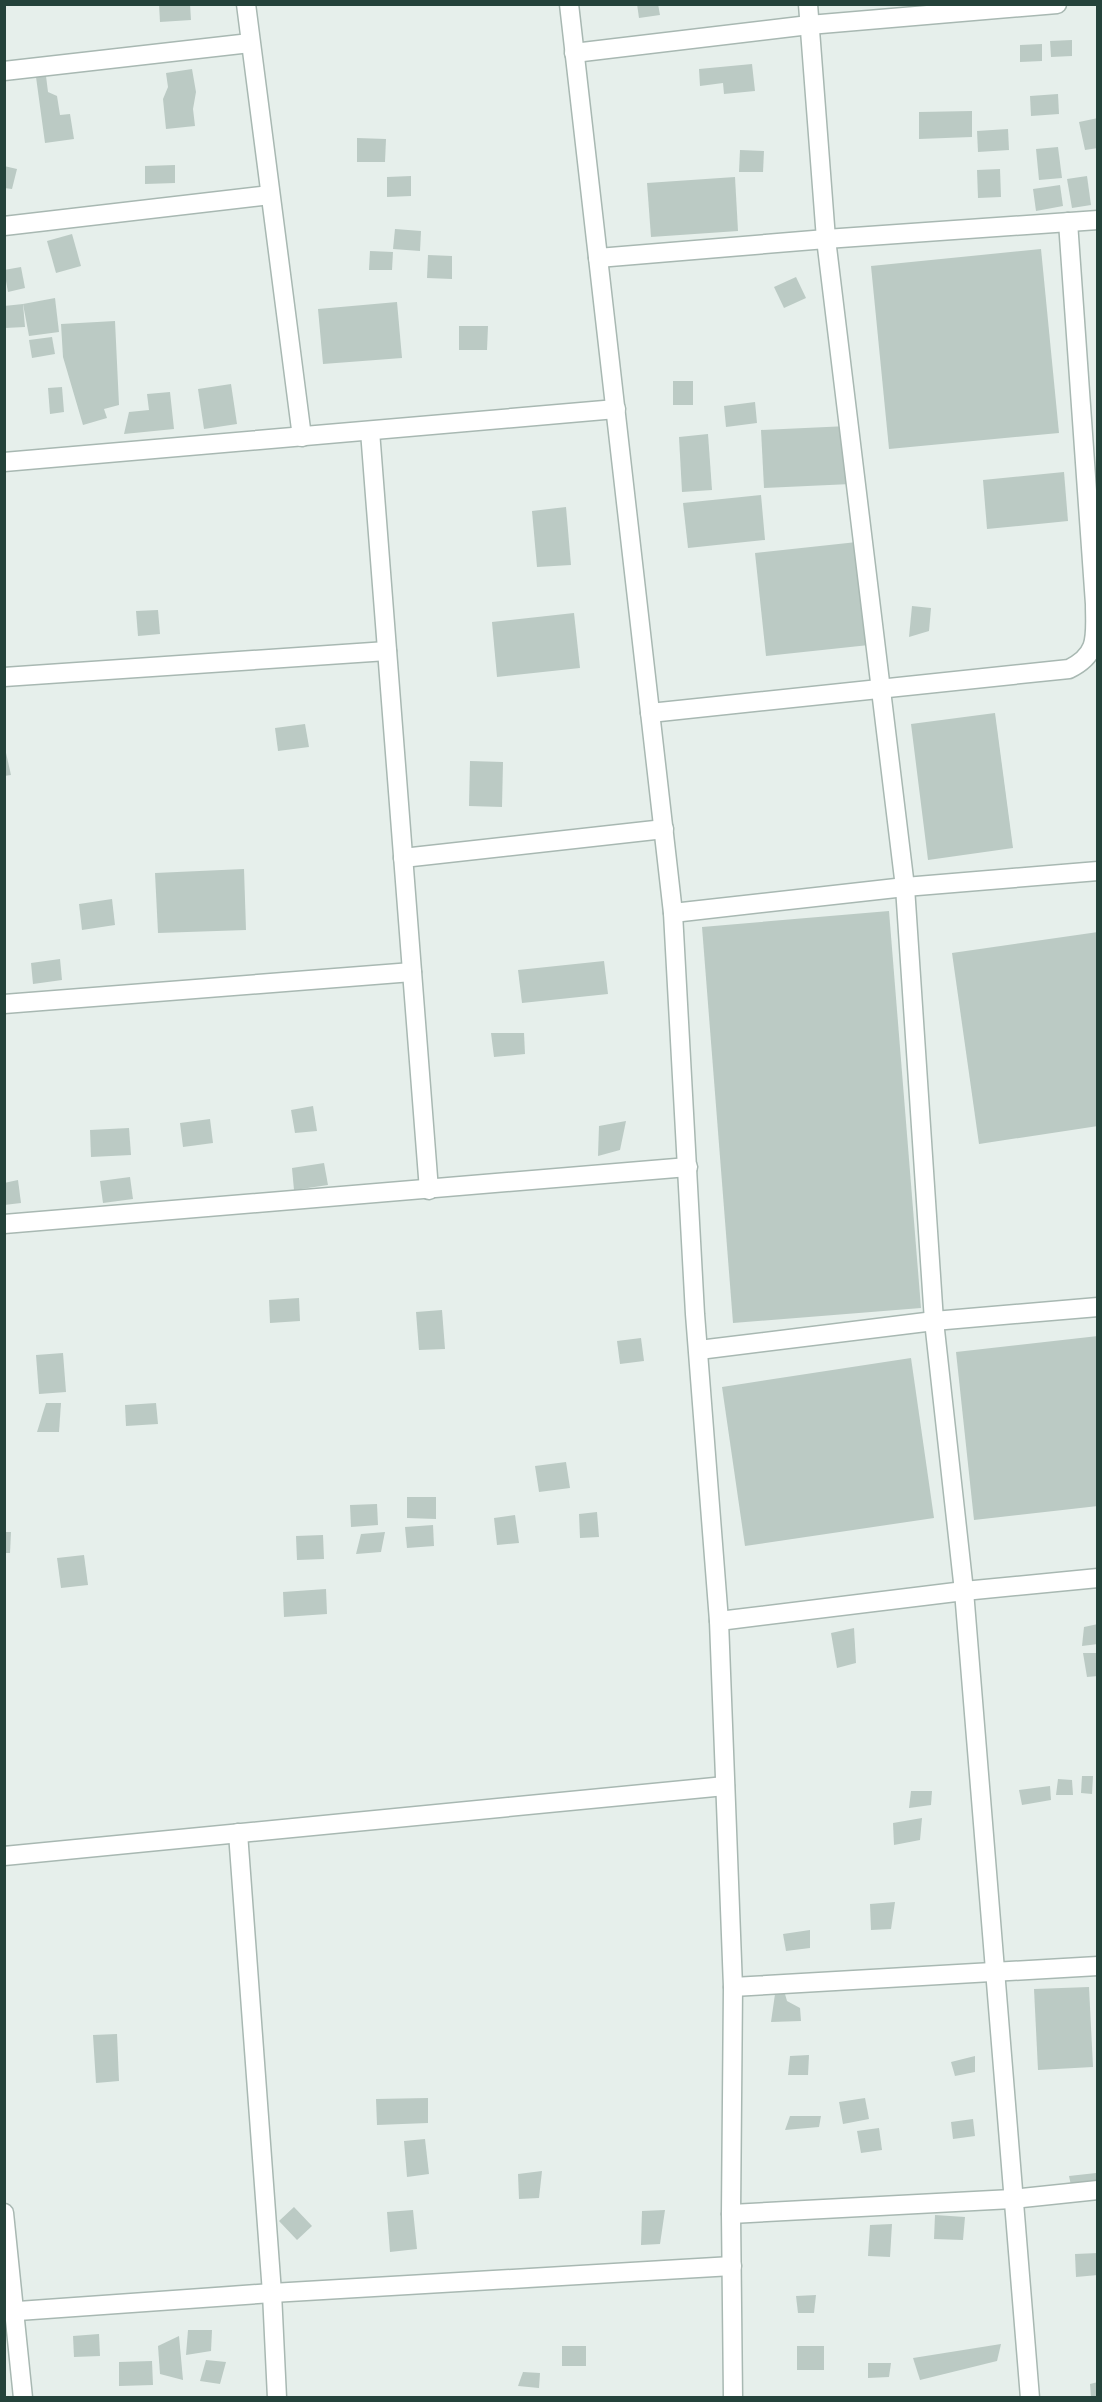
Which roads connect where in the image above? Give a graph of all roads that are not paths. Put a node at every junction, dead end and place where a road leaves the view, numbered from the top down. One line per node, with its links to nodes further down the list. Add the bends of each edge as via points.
1 (246, 4): 7 (street)
2 (569, 4): 8 (street)
3 (808, 4): 6 (street)
4 (1057, 4): 5 (street)
5 (1038, 5): 6 (street)
6 (810, 25): 8 (street); 14 (street)
7 (250, 43): 9 (street); 10 (street)
8 (574, 53): 15 (street)
9 (4, 71)
10 (270, 195): 13 (street); 18 (street)
11 (1098, 220): 12 (street)
12 (1068, 222): 14 (street); 20 (street)
13 (4, 226)
14 (826, 239): 15 (street); 23 (street)
15 (598, 258): 16 (street)
16 (616, 410): 17 (street); 24 (street)
17 (370, 431): 18 (street); 21 (street)
18 (302, 437): 19 (street)
19 (4, 462)
20 (1096, 604): 23 (street, via 1091,652 1083,662 1069,669)
21 (387, 651): 22 (street); 26 (street)
22 (4, 677)
23 (880, 688): 24 (street); 28 (street)
24 (650, 713): 25 (street)
25 (664, 829): 26 (street); 29 (street)
26 (403, 858): 30 (street)
27 (1098, 871): 28 (street)
28 (904, 887): 29 (street); 36 (street)
29 (673, 913): 32 (street)
30 (412, 972): 31 (street); 33 (street)
31 (4, 1004)
32 (688, 1167): 33 (street); 37 (street)
33 (429, 1190): 34 (street)
34 (4, 1224)
35 (1098, 1307): 36 (street)
36 (933, 1321): 37 (street); 39 (street)
37 (699, 1350): 40 (street)
38 (1098, 1578): 39 (street)
39 (964, 1591): 40 (street); 45 (street)
40 (719, 1621): 41 (street)
41 (725, 1786): 42 (street); 46 (street)
42 (238, 1833): 43 (street); 52 (street)
43 (4, 1856)
44 (1098, 1966): 45 (street)
45 (994, 1971): 46 (street); 48 (street)
46 (733, 1987): 50 (street)
47 (1098, 2190): 48 (street)
48 (1012, 2199): 50 (street); 57 (street)
49 (4, 2213): 53 (street)
50 (731, 2214): 51 (street)
51 (732, 2266): 52 (street); 56 (street)
52 (272, 2293): 53 (street); 55 (street)
53 (10, 2311): 54 (street)
54 (23, 2397)
55 (277, 2397)
56 (733, 2397)
57 (1030, 2397)

